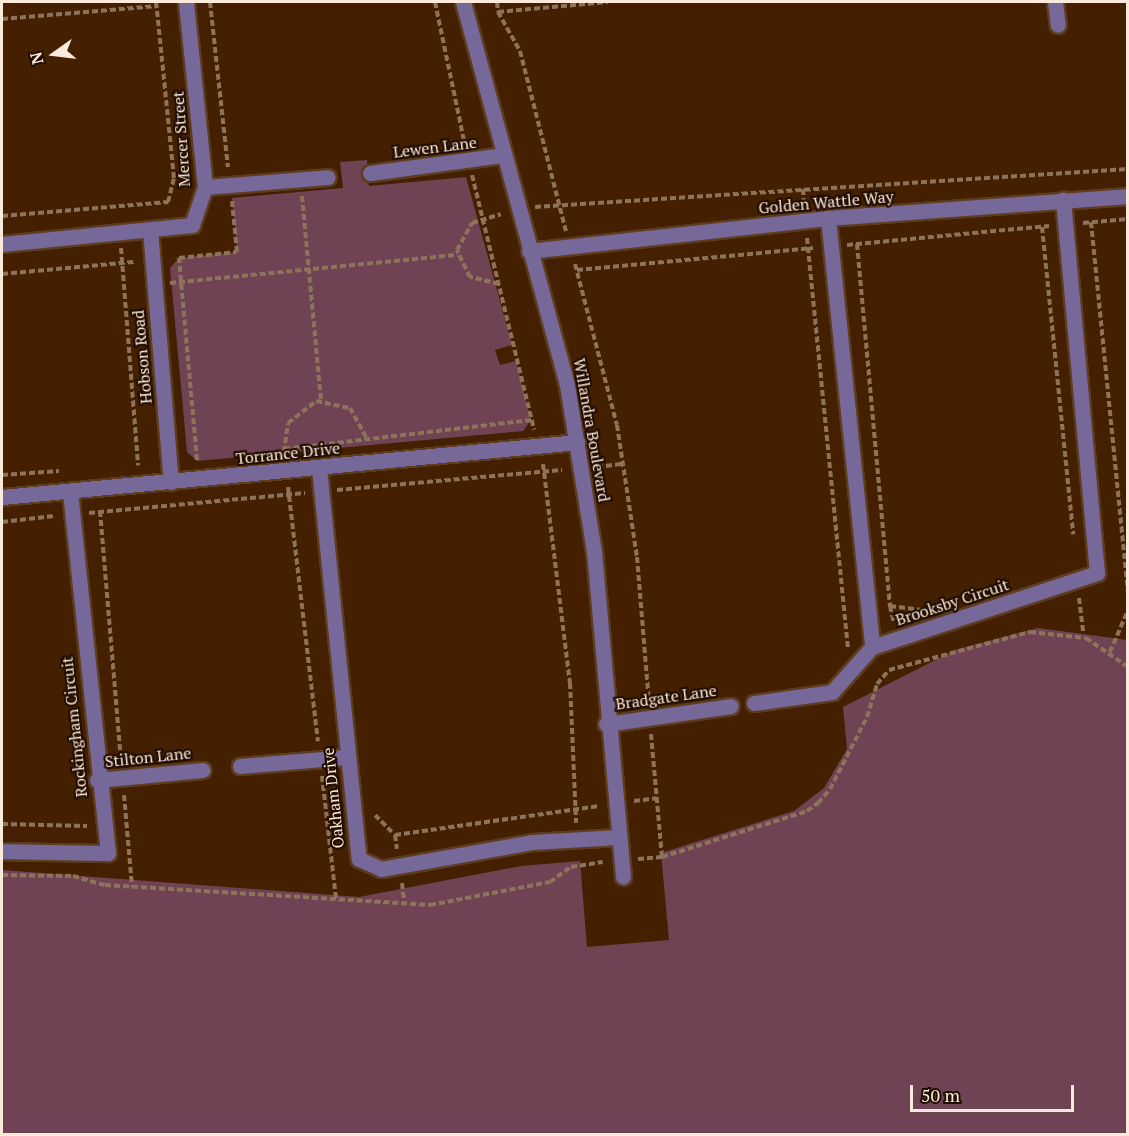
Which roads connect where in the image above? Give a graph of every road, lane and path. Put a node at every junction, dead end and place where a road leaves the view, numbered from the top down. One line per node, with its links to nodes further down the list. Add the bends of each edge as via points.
1 (186, 2): 15 (street, Mercer Street)
2 (463, 2): 10 (street, Willandra Boulevard)
3 (497, 2): 7 (path)
4 (608, 2): 7 (path)
5 (1055, 2): 9 (street)
6 (157, 4): 8 (path); 20 (path, via 174,178 168,202)
7 (498, 12): 19 (path, via 520,51)
8 (2, 19)
9 (1058, 25)
10 (504, 155): 12 (street, Lewen Lane); 21 (street, Willandra Boulevard)
11 (1128, 169): 16 (path)
12 (370, 173)
13 (328, 177): 14 (street)
14 (300, 179): 15 (street); 41 (path)
15 (205, 187): 29 (street, Mercer Street, via 192,225)
16 (803, 189): 19 (path); 25 (path)
17 (1128, 196): 18 (street, Golden Wattle Way)
18 (1063, 200): 23 (street, Golden Wattle Way); 27 (street, Brooksby Circuit)
19 (558, 204): 21 (path); 34 (path)
20 (117, 205): 22 (path); 30 (path)
21 (518, 209): 36 (street, Willandra Boulevard); 37 (path, via 472,223 459,240)
22 (2, 216)
23 (828, 218): 25 (street, Golden Wattle Way); 33 (street, Brooksby Circuit)
24 (1128, 219): 26 (path)
25 (806, 221): 34 (street, Golden Wattle Way); 35 (path)
26 (1091, 222): 27 (path); 69 (path)
27 (1065, 225): 28 (path); 68 (street, Brooksby Circuit, via 1097,573)
28 (1042, 227): 32 (path); 67 (path)
29 (150, 229): 30 (street, Mercer Street); 39 (street, Hobson Road)
30 (120, 232): 31 (street, Mercer Street); 40 (path)
31 (2, 244)
32 (857, 244): 33 (path); 70 (path, via 890,606 923,610)
33 (831, 246): 35 (path); 74 (street, Brooksby Circuit)
34 (570, 247): 36 (street, Golden Wattle Way); 42 (path)
35 (808, 248): 42 (path); 73 (path)
36 (529, 251): 49 (street, Willandra Boulevard, via 560,349)
37 (458, 255): 41 (path); 45 (path, via 470,277)
38 (179, 258): 39 (path)
39 (152, 260): 40 (path); 44 (street, Hobson Road)
40 (122, 263): 43 (path); 55 (path)
41 (309, 270): 44 (path); 46 (path)
42 (577, 270): 79 (path, via 617,425 637,557)
43 (2, 274)
44 (154, 284): 54 (street, Hobson Road)
45 (499, 284)
46 (321, 401): 48 (path, via 350,408); 51 (path, via 295,413 284,434)
47 (531, 420): 48 (path)
48 (367, 439): 50 (path)
49 (577, 442): 57 (street, Torrance Drive); 80 (street, Willandra Boulevard, via 594,551)
50 (336, 443): 51 (path); 57 (path)
51 (284, 449): 52 (path); 60 (path)
52 (273, 451)
53 (208, 459): 54 (path)
54 (169, 463): 55 (path); 62 (street, Hobson Road)
55 (138, 465): 56 (path)
56 (128, 466)
57 (338, 466): 58 (street, Torrance Drive); 66 (path)
58 (319, 468): 60 (street, Torrance Drive); 81 (street, Oakham Drive)
59 (73, 470): 61 (path)
60 (286, 471): 62 (street, Torrance Drive); 82 (path)
61 (2, 475)
62 (171, 482): 63 (street, Torrance Drive)
63 (98, 488): 64 (street, Torrance Drive); 85 (path)
64 (70, 491): 65 (street, Torrance Drive); 86 (street, Rockingham Circuit)
65 (2, 497)
66 (342, 502)
67 (1074, 547)
68 (1077, 580): 72 (path); 74 (street, Brooksby Circuit)
69 (1128, 594)
70 (934, 607)
71 (1128, 610): 75 (path)
72 (1083, 632)
73 (845, 647)
74 (872, 647): 77 (street, via 832,692)
75 (1110, 652): 76 (path); 95 (path, via 1086,638 1030,632 890,670 877,684 867,717 830,789 818,802 807,811)
76 (1128, 667)
77 (754, 703)
78 (731, 706): 79 (street, Bradgate Lane)
79 (650, 718): 80 (street, Bradgate Lane); 87 (path)
80 (606, 724): 88 (street, Willandra Boulevard)
81 (346, 757): 82 (street); 93 (street, Oakham Drive, via 355,846 359,859 372,869 532,842)
82 (320, 759): 83 (street); 100 (path)
83 (240, 766)
84 (203, 770): 85 (street, Stilton Lane)
85 (123, 778): 86 (street, Stilton Lane); 92 (path)
86 (97, 780): 91 (street, Rockingham Circuit)
87 (657, 798): 88 (path); 95 (path)
88 (615, 804): 89 (path, via 395,835 375,817); 93 (street, Willandra Boulevard)
89 (374, 806)
90 (2, 824): 91 (path)
91 (104, 827): 92 (path); 94 (street, Rockingham Circuit, via 108,853)
92 (127, 828): 99 (path)
93 (618, 837): 96 (street, Willandra Boulevard)
94 (2, 851)
95 (662, 857): 96 (path)
96 (621, 860): 98 (street, Willandra Boulevard); 100 (path, via 578,866 550,882 453,903)
97 (2, 875): 99 (path, via 73,876)
98 (622, 877)
99 (132, 887): 100 (path)
100 (336, 899)

